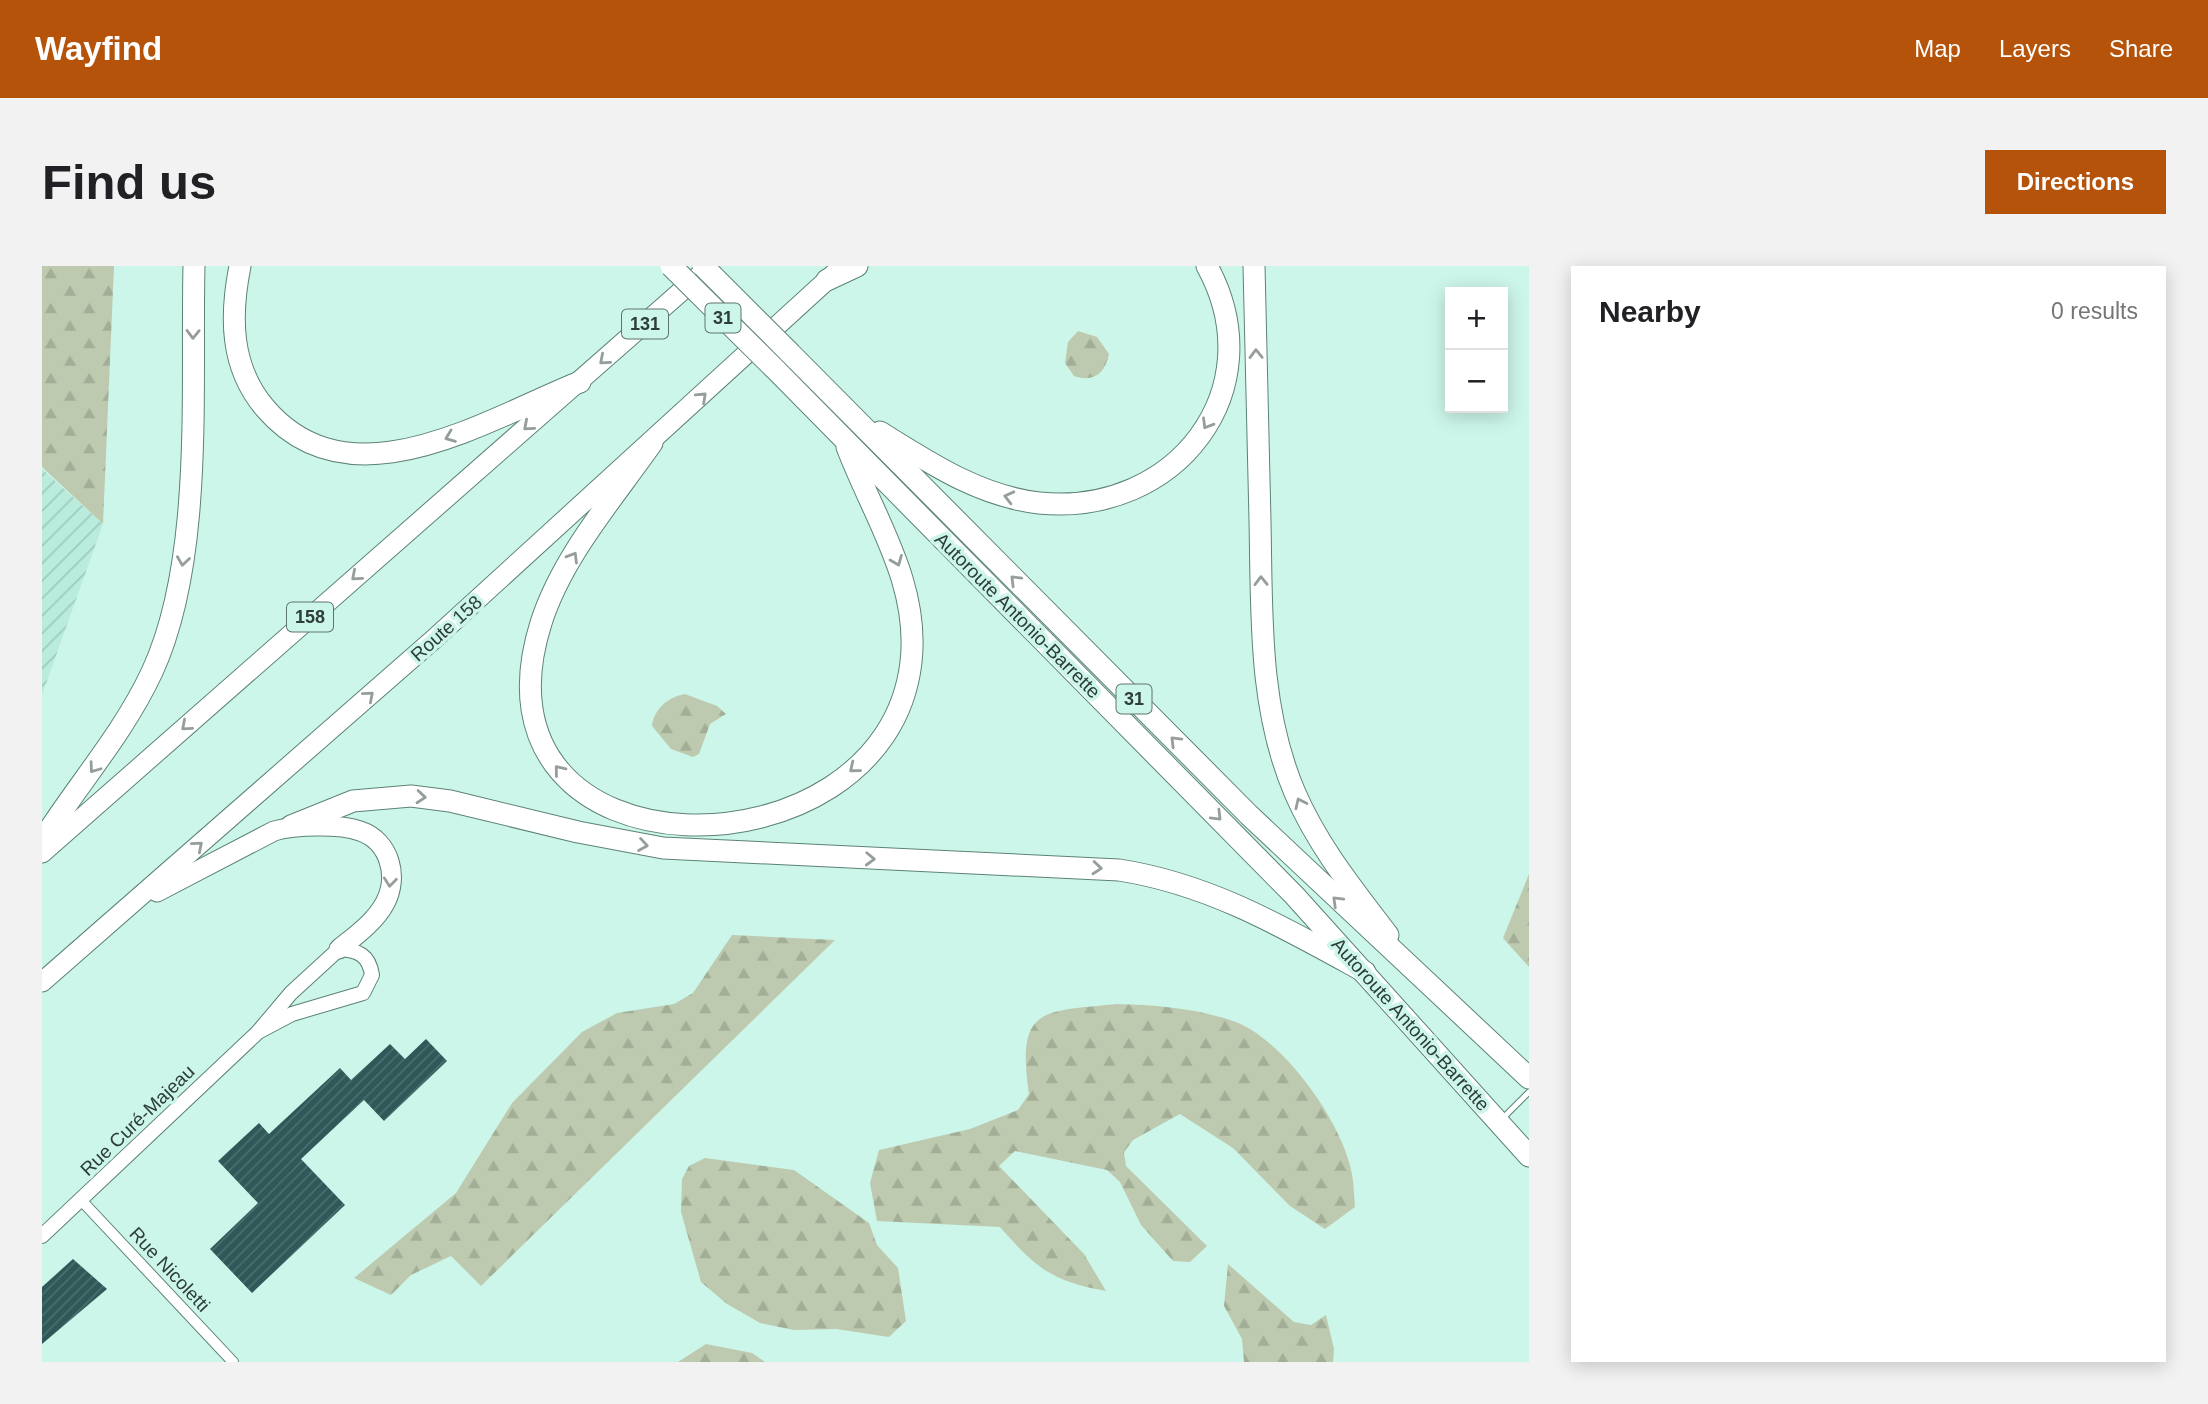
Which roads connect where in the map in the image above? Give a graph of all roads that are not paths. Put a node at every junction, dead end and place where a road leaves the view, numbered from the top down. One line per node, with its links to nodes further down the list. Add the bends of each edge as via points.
1 (194, 266): 15 (highway, one-way to 15, via 190,480 175,603 158,657 135,705)
2 (240, 266): 10 (highway, one-way to 2, via 429,445 371,454 316,444 272,416 242,372 234,317)
3 (671, 266): 12 (highway, Autoroute Antonio-Barrette / 31, bridge)
4 (702, 266): 11 (highway, Autoroute Antonio-Barrette / 31, bridge)
5 (710, 266): 10 (highway, 131, one-way to 10)
6 (858, 266): 9 (highway)
7 (1207, 266): 11 (highway, one-way to 11, via 1228,328 1228,362 1220,398 1186,454 1166,472 1132,491 1072,503 1038,503 1000,495 937,468)
8 (1254, 266): 20 (highway, one-way to 8, via 1322,846 1294,791 1275,731 1262,635)
9 (835, 273): 13 (highway, Route 158, one-way to 9)
10 (580, 382): 16 (highway, 158, one-way to 16)
11 (848, 413): 20 (highway, Autoroute Antonio-Barrette / 31, one-way to 11, via 1249,815)
12 (842, 435): 13 (highway, one-way to 13, via 908,594 912,650 900,707 872,754 822,791 762,816 702,825 640,820 588,798 552,762 540,740 531,704 534,650 552,594); 19 (highway, Autoroute Antonio-Barrette / 31, one-way to 19, via 1270,870)
13 (652, 443): 17 (highway, Route 158, one-way to 13)
14 (291, 826): 17 (highway, via 248,842); 18 (highway, one-way to 18, via 357,830 374,839 388,856 391,882 386,901); 19 (highway, one-way to 19, via 353,801 411,796 625,842 684,850 1127,871 1228,900)
15 (42, 841)
16 (42, 853)
17 (128, 907): 21 (highway, Route 158)
18 (339, 949): 22 (street, Rue Curé-Majeau, via 291,993); 22 (street, Rue Curé-Majeau, via 356,951 367,960 372,975 363,993 292,1014)
19 (1364, 972): 25 (highway, Autoroute Antonio-Barrette / 31)
20 (1423, 981): 23 (highway, Autoroute Antonio-Barrette / 31)
21 (42, 982)
22 (258, 1032): 27 (street, Rue Curé-Majeau)
23 (1529, 1078)
24 (1529, 1092): 25 (lane)
25 (1499, 1122): 26 (highway, Autoroute Antonio-Barrette / 31)
26 (1529, 1156)
27 (81, 1200): 28 (street, Rue Curé-Majeau); 29 (street, Rue Nicoletti)
28 (42, 1237)
29 (233, 1362)

